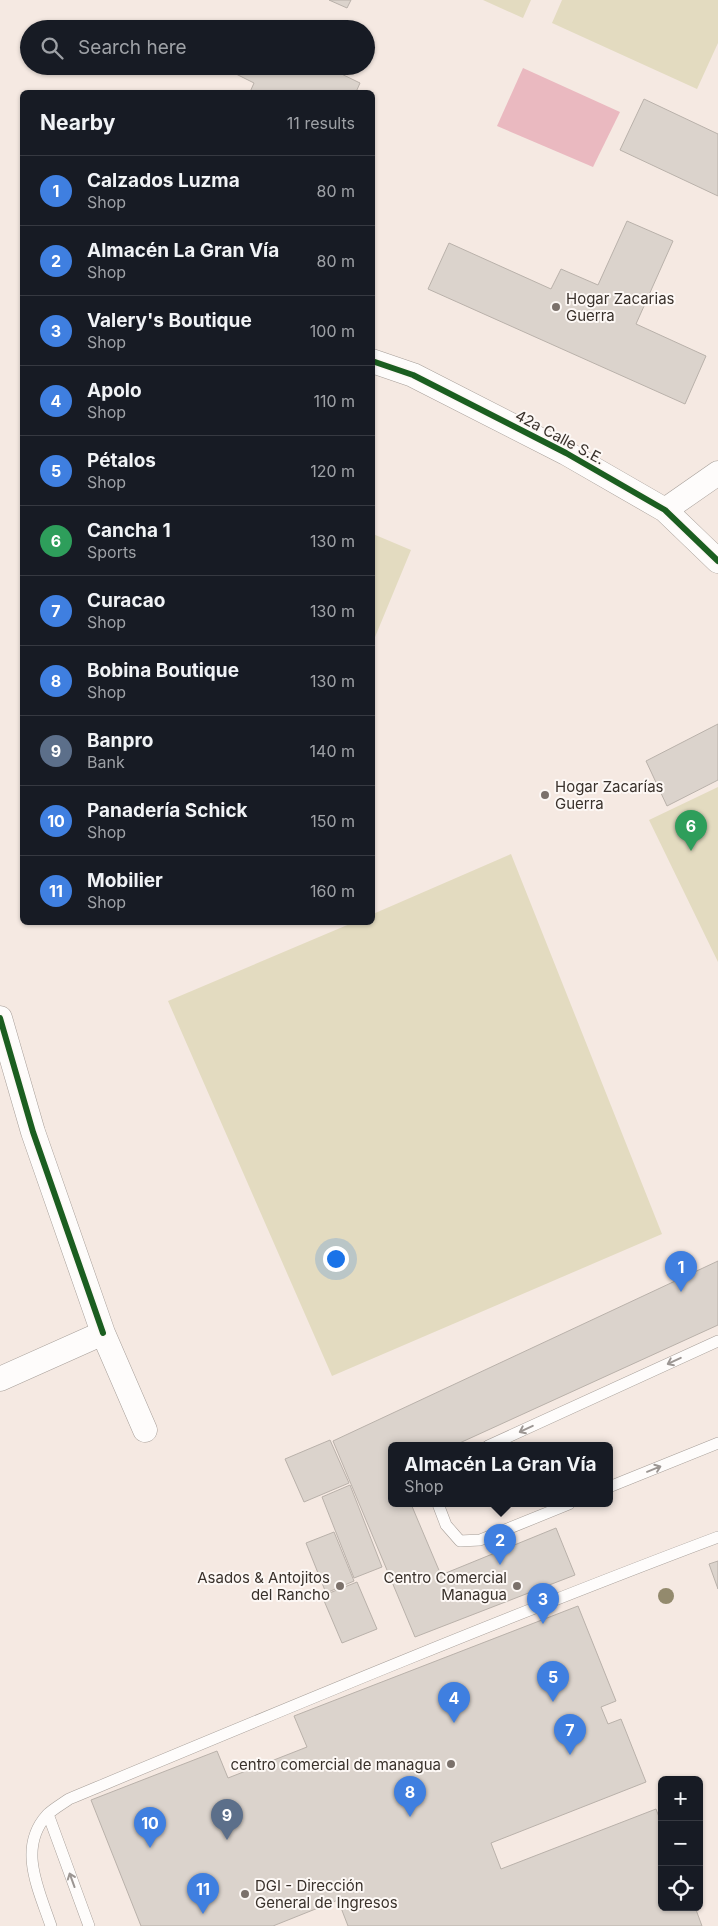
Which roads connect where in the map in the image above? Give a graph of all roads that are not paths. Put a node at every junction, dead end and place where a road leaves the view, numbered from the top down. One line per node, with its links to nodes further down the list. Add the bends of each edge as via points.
1 (375, 362): 3 (street, 42a Calle S.E., via 413,375 566,453)
2 (718, 473): 3 (street)
3 (665, 510): 4 (street, 42a Calle S.E.)
4 (718, 561)
5 (0, 1018): 6 (street, via 33,1132)
6 (103, 1333): 8 (street); 9 (street)
7 (718, 1341): 10 (lane, one-way to 10)
8 (0, 1379)
9 (145, 1430)
10 (497, 1442)
11 (718, 1443): 12 (lane, one-way to 11)
12 (613, 1486)
13 (439, 1507): 14 (lane, via 446,1525 460,1541 480,1540)
14 (562, 1507)
15 (718, 1537): 16 (lane, via 404,1659 70,1799)
16 (48, 1814): 17 (lane, via 35,1832 30,1856); 18 (lane, one-way to 16)
17 (51, 1926)
18 (89, 1926)

